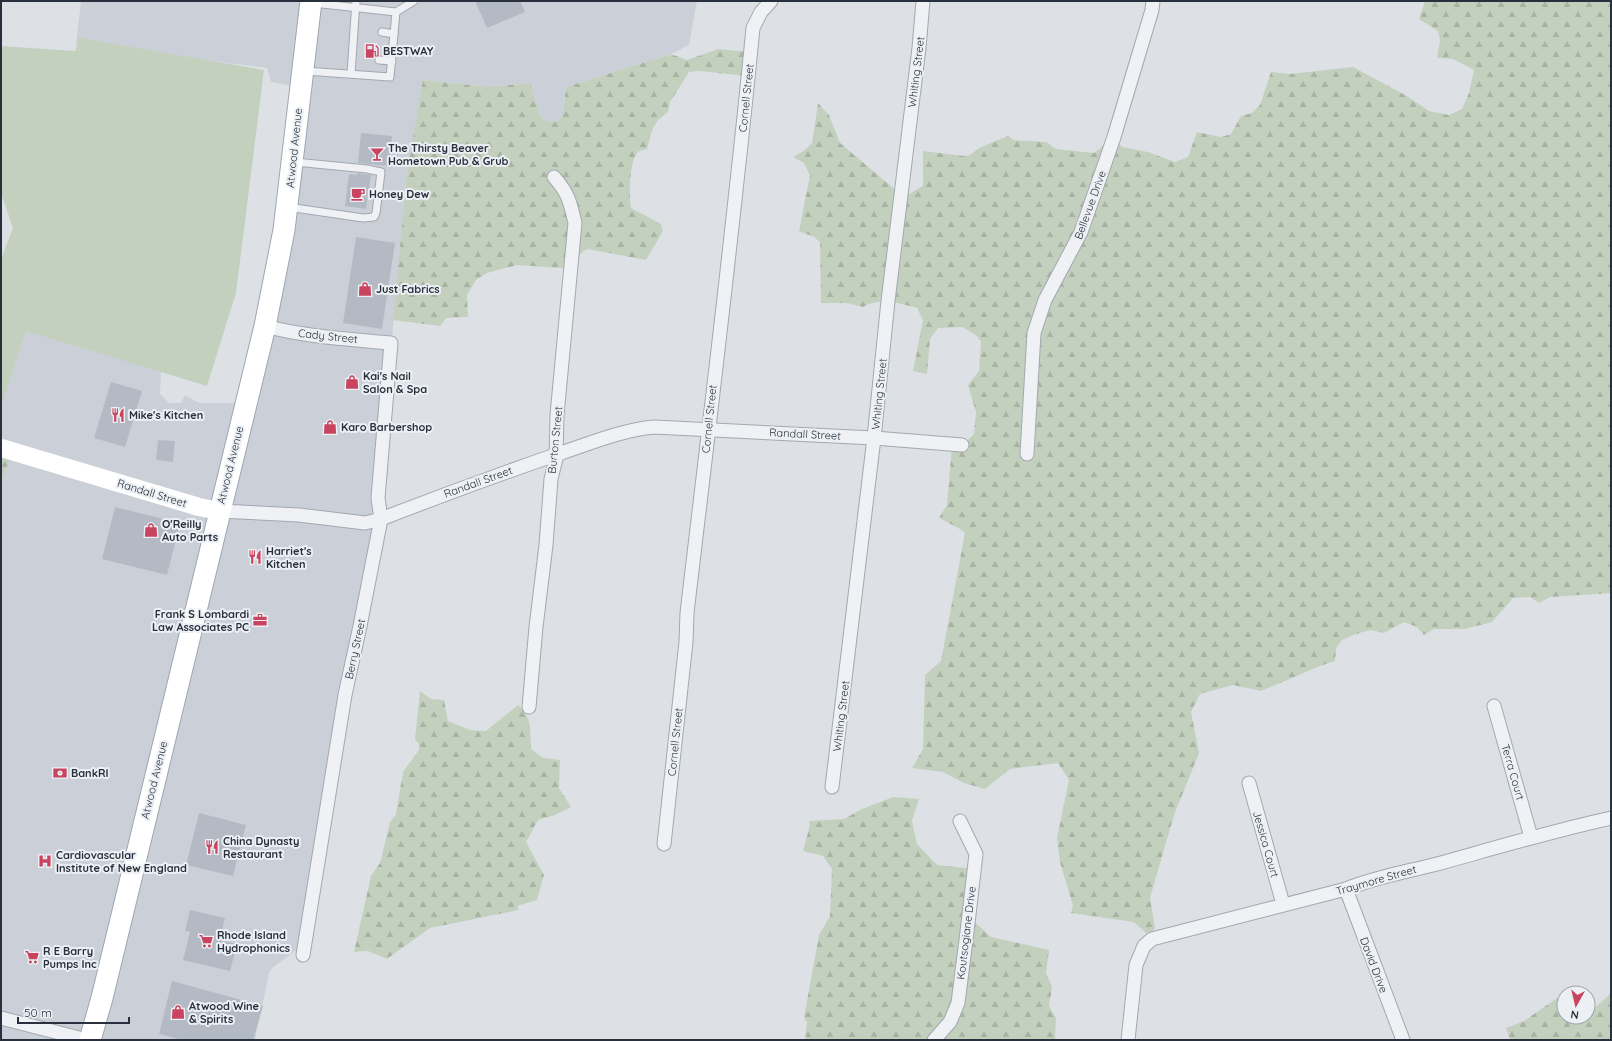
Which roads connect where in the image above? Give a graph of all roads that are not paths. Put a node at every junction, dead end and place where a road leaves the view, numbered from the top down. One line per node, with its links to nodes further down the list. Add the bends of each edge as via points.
1 (414, 1): 7 (lane)
2 (771, 1): 19 (street, Cornell Street, via 753,28 739,172)
3 (924, 1): 20 (street, Whiting Street)
4 (1153, 1): 23 (street, Bellevue Drive, via 1114,137 1081,232 1045,300 1034,333)
5 (311, 2): 6 (lane); 12 (main road, Atwood Avenue)
6 (356, 4): 7 (lane); 13 (lane, via 358,30 356,57)
7 (396, 12): 9 (lane)
8 (382, 32): 9 (lane)
9 (394, 34): 11 (lane)
10 (379, 60): 11 (lane)
11 (392, 60): 13 (lane, via 390,77)
12 (303, 70): 13 (lane); 14 (main road, Atwood Avenue)
13 (351, 74)
14 (293, 161): 16 (main road, Atwood Avenue); 16 (lane, via 381,172 376,213 374,217 363,218)
15 (554, 177): 24 (street, Burton Street, via 565,190 575,223)
16 (287, 207): 17 (main road, Atwood Avenue)
17 (265, 326): 18 (street, Cady Street, via 285,332); 25 (main road, Atwood Avenue)
18 (391, 343): 26 (street, Berry Street, via 378,498)
19 (708, 429): 20 (street, Randall Street); 24 (street, Randall Street, via 642,428); 34 (street, Cornell Street)
20 (874, 438): 21 (street, Randall Street); 30 (street, Whiting Street)
21 (962, 444)
22 (1, 448): 25 (street, Randall Street)
23 (1027, 454)
24 (556, 455): 26 (street, Randall Street, via 492,476); 28 (street, Burton Street, via 551,479)
25 (219, 511): 26 (street, Randall Street, via 299,515 365,523); 39 (main road, Atwood Avenue)
26 (381, 519): 37 (street, Berry Street, via 345,695)
27 (1494, 706): 33 (street, Terra Court)
28 (529, 707)
29 (1249, 783): 36 (street, Jessica Court)
30 (832, 787)
31 (1611, 818): 33 (street, Traymore Street)
32 (960, 821): 40 (street, Koutsogiane Drive, via 976,854 967,932 958,1003 950,1022)
33 (1531, 837): 35 (street, Traymore Street, via 1363,882)
34 (664, 844)
35 (1346, 889): 36 (street, Traymore Street); 42 (street, David Drive)
36 (1283, 904): 41 (street, Traymore Street, via 1152,939 1144,946 1136,964)
37 (303, 955)
38 (1, 1018): 39 (street)
39 (89, 1040)
40 (934, 1040)
41 (1128, 1040)
42 (1403, 1040)

